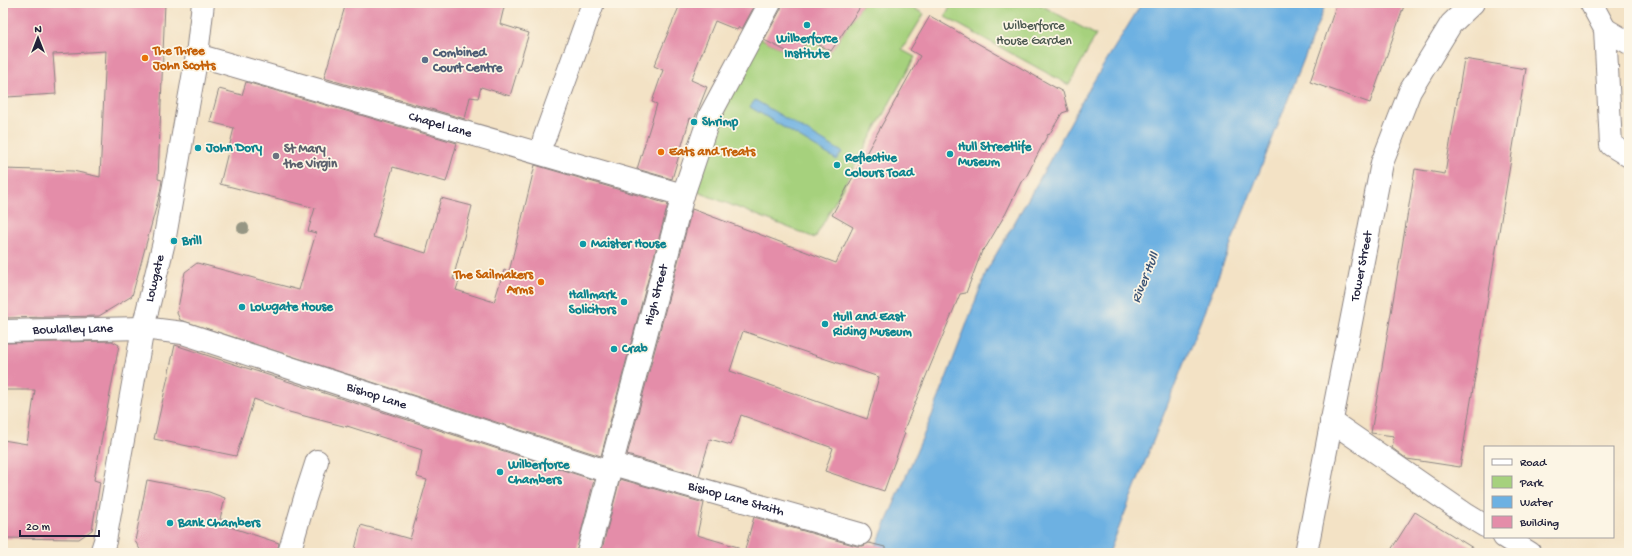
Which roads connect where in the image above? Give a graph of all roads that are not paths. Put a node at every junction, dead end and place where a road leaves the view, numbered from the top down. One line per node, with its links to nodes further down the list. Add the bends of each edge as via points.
1 (204, 3): 8 (street, Lowgate)
2 (593, 3): 9 (street)
3 (770, 3): 11 (street, High Street, via 710,115)
4 (1473, 3): 14 (street, Tower Street, via 1451,24 1410,92 1382,163)
5 (1591, 3): 6 (street)
6 (1605, 29): 7 (street); 10 (street, via 1611,145)
7 (1629, 43)
8 (197, 55): 11 (street, Chapel Lane); 12 (street, Lowgate, via 164,242)
9 (544, 139)
10 (1629, 156)
11 (683, 194): 16 (street, High Street)
12 (143, 328): 13 (street, Bowlalley Lane); 16 (street, Bishop Lane, via 183,333); 20 (street, Lowgate)
13 (3, 332)
14 (1331, 421): 17 (street); 23 (street, Tower Street)
15 (317, 461): 21 (street)
16 (611, 468): 18 (street, Bishop Lane Staith); 22 (street, High Street)
17 (1484, 525)
18 (860, 534)
19 (1506, 538): 24 (street)
20 (101, 553)
21 (289, 553)
22 (588, 553)
23 (1306, 553)
24 (1530, 553)

